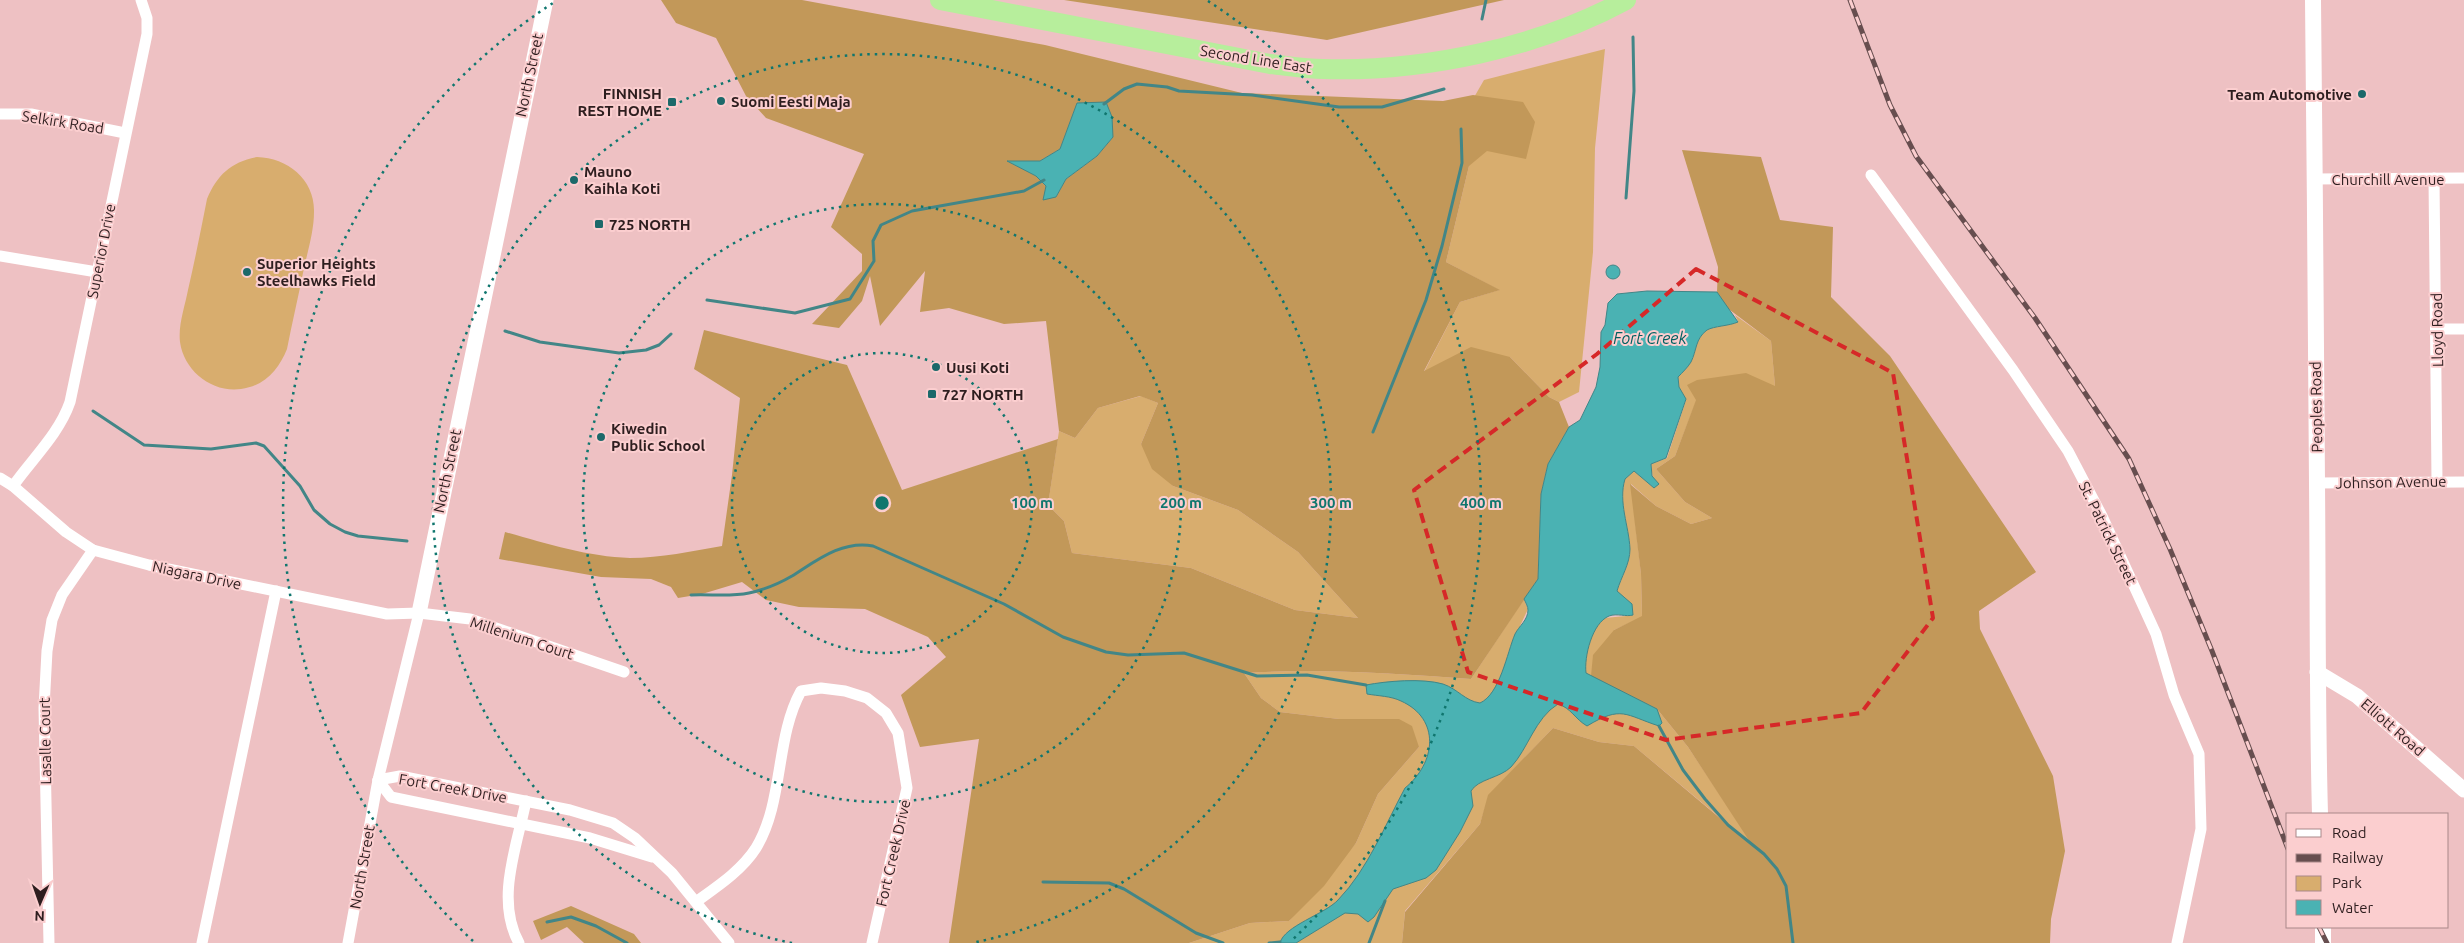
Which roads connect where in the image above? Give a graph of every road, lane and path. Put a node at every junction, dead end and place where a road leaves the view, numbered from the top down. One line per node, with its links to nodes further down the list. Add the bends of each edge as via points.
1 (142, 0): 7 (street, Superior Drive, via 147,34)
2 (546, 0): 23 (street, North Street)
3 (940, 0): 4 (highway, Second Line East, via 1270,64 1365,69 1422,64 1521,42 1574,24)
4 (1626, 0)
5 (2313, 0): 11 (main road, Peoples Road)
6 (0, 114): 7 (street, Selkirk Road, via 31,114)
7 (125, 133): 13 (street, Superior Drive)
8 (1871, 175): 40 (street, St. Patrick Street, via 2068,451 2156,634 2174,695 2198,754 2201,829)
9 (2434, 178): 10 (street, Churchill Avenue); 11 (street, Churchill Avenue); 14 (street, Lloyd Road)
10 (2464, 178)
11 (2313, 179): 19 (main road, Peoples Road)
12 (0, 256): 13 (street)
13 (97, 272): 20 (street, Superior Drive, via 65,415)
14 (2437, 329): 15 (street); 17 (street, Lloyd Road)
15 (2464, 329)
16 (0, 478): 20 (street, Niagara Drive)
17 (2437, 481): 18 (street, Johnson Avenue); 19 (street, Johnson Avenue)
18 (2464, 482)
19 (2318, 483): 25 (main road, Peoples Road)
20 (13, 486): 21 (street, Niagara Drive, via 66,532)
21 (93, 550): 22 (street, Niagara Drive, via 148,565); 34 (street, Lasalle Court, via 62,595 52,620 47,651 44,708)
22 (276, 591): 23 (street, Niagara Drive, via 387,614); 35 (street)
23 (418, 613): 24 (street, Millenium Court, via 470,619); 26 (street, North Street)
24 (624, 672)
25 (2317, 672): 27 (street, Elliott Road, via 2357,696); 29 (main road, Peoples Road)
26 (378, 780): 28 (street, Fort Creek Drive, via 400,776); 30 (street, Fort Creek Drive, via 391,797); 36 (street, North Street)
27 (2464, 790)
28 (526, 802): 30 (street); 31 (street, Fort Creek Drive, via 591,815 613,823)
29 (2320, 813)
30 (522, 824): 31 (street, Fort Creek Drive, via 604,841); 37 (street, via 507,894 509,916)
31 (656, 858): 32 (street, Fort Creek Drive)
32 (697, 901): 38 (street, Fort Creek Drive); 39 (street, Fort Creek Drive, via 740,868 756,848 768,820 791,710 802,691 821,688 845,691 867,698 886,713 898,733 907,788)
33 (2323, 928): 41 (main road)
34 (49, 943)
35 (202, 943)
36 (348, 943)
37 (519, 943)
38 (729, 943)
39 (872, 943)
40 (2177, 943)
41 (2323, 943)

